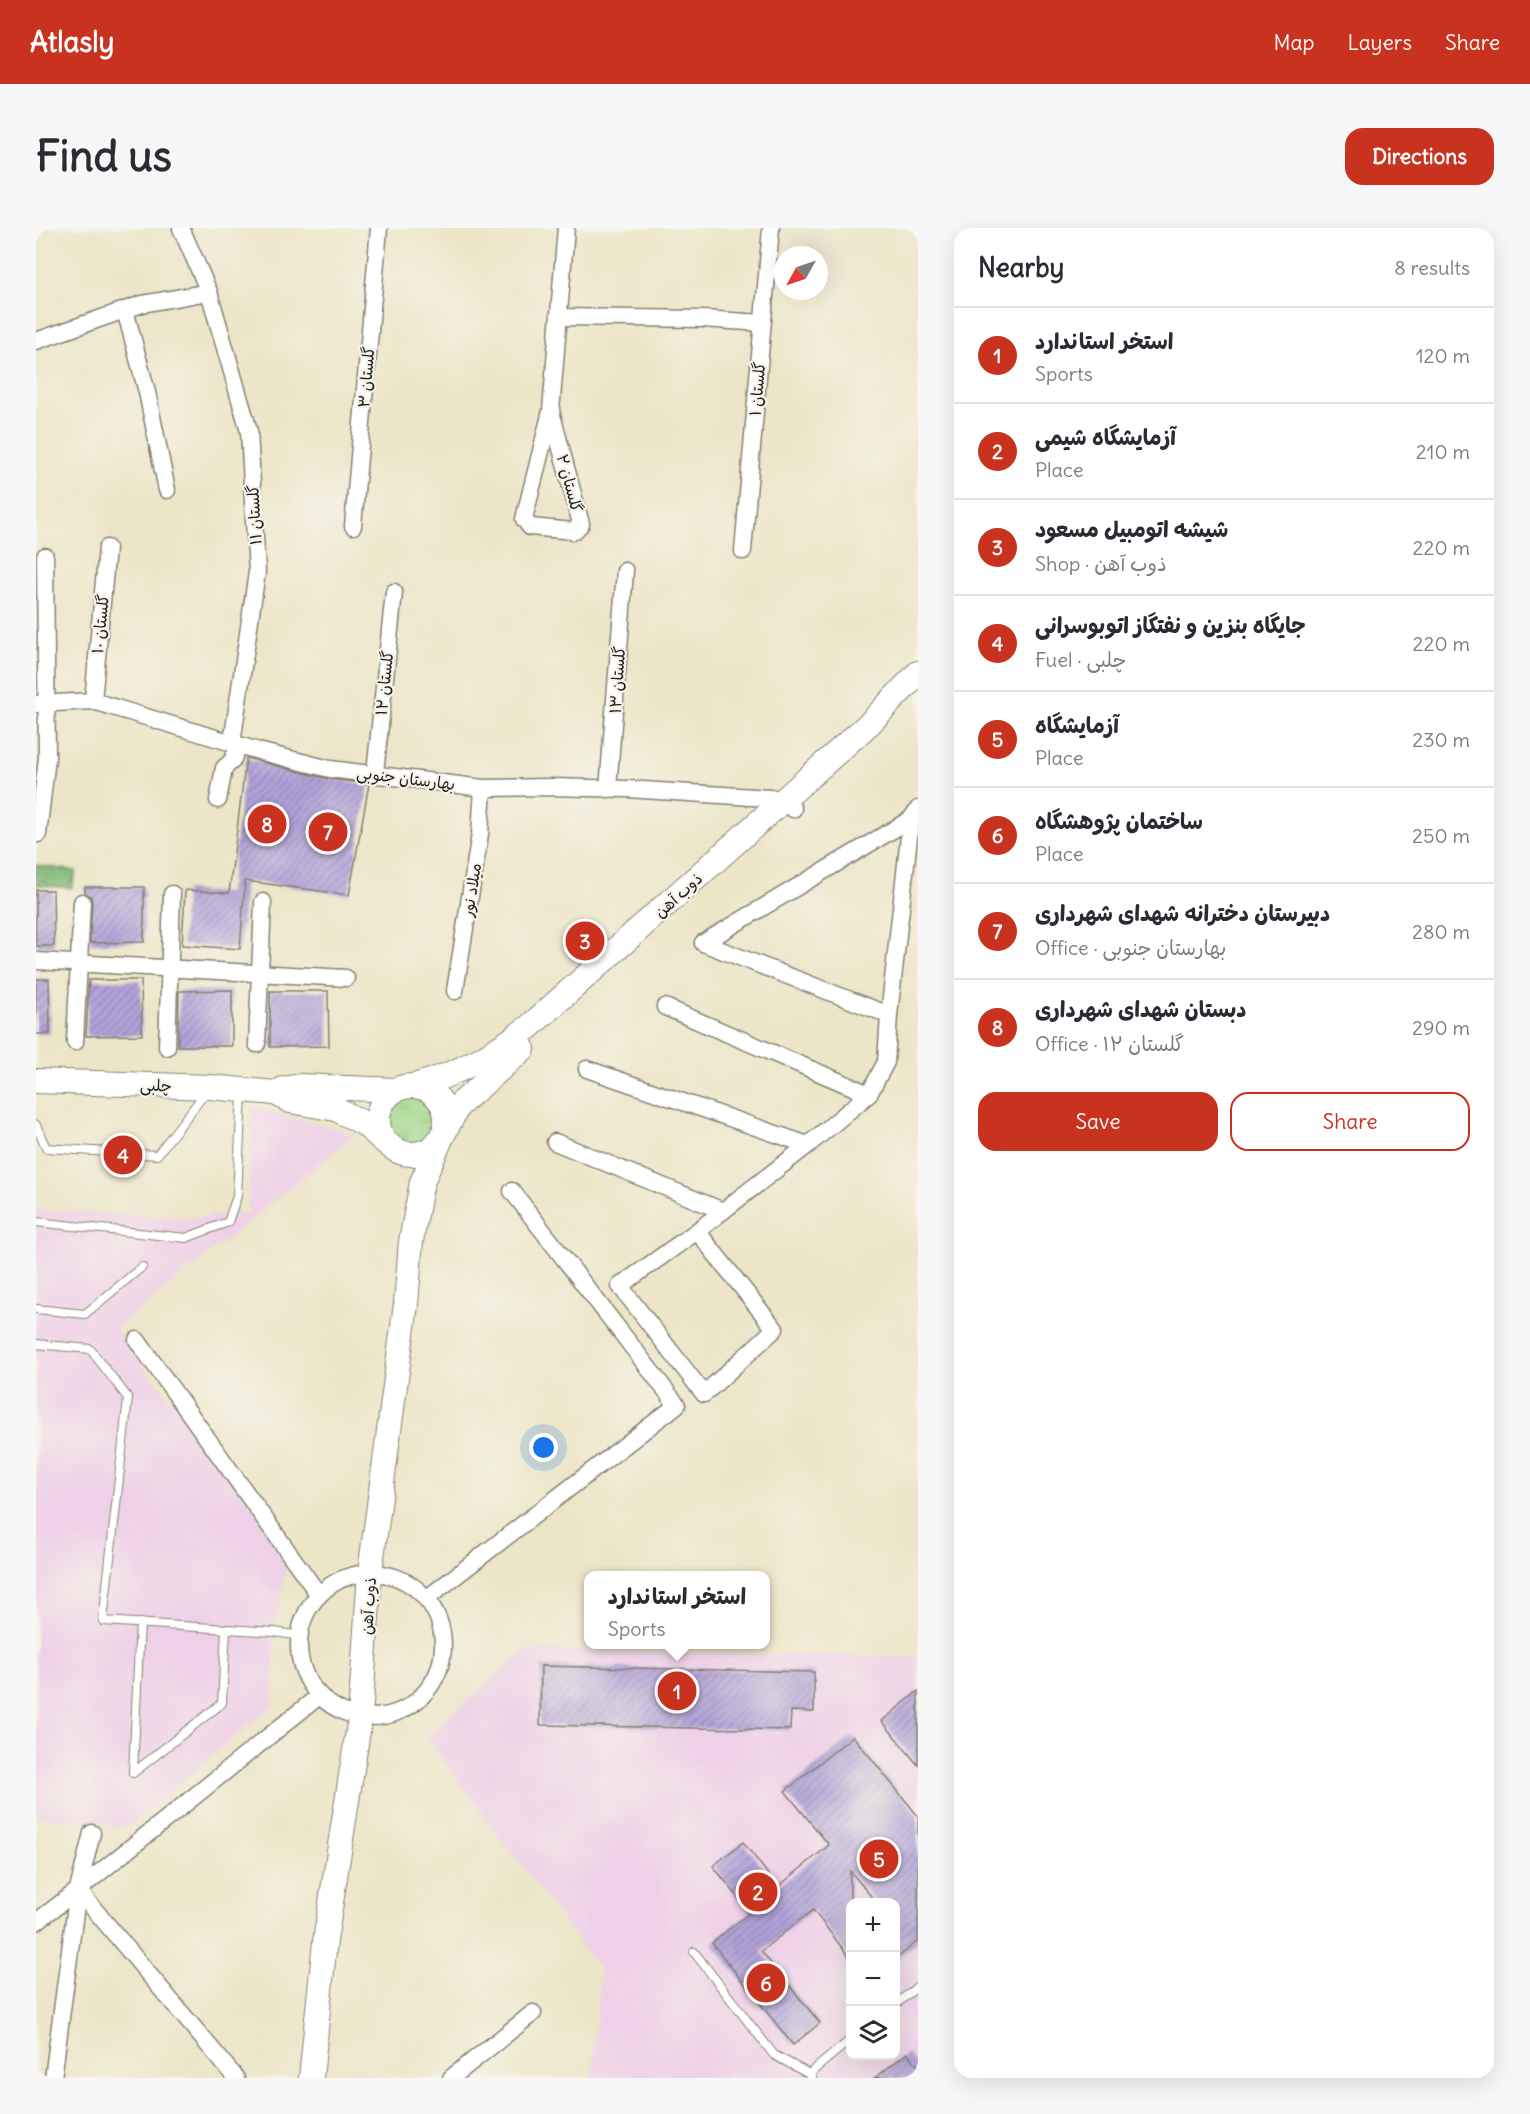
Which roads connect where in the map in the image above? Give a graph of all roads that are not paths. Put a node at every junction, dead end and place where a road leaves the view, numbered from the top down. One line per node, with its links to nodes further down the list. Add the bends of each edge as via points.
1 (182, 228): 5 (street, گلستان ۱۱)
2 (379, 228): 12 (street, گلستان ۳)
3 (566, 228): 7 (street, گلستان ۲)
4 (771, 228): 8 (street, گلستان ۱)
5 (209, 292): 6 (street); 22 (street, گلستان ۱۱, via 249,431 257,572)
6 (125, 310): 9 (street); 11 (street)
7 (560, 317): 8 (street); 10 (street, گلستان ۲)
8 (762, 323): 14 (street, گلستان ۱)
9 (36, 341)
10 (551, 411): 10 (street, گلستان ۲, via 524,519 530,527 574,531 581,525)
11 (167, 489)
12 (353, 526)
13 (107, 548): 20 (street, گلستان ۱۰)
14 (743, 551)
15 (45, 556): 21 (street)
16 (625, 571): 25 (street, گلستان ۱۳)
17 (394, 592): 23 (street, گلستان ۱۲)
18 (918, 673): 27 (main road, ذوب آهن)
19 (918, 695): 27 (main road, ذوب آهن, via 881,732)
20 (93, 701): 21 (street, بهارستان جنوبی); 22 (street, بهارستان جنوبی)
21 (41, 703): 29 (street, via 47,758)
22 (235, 744): 23 (street, بهارستان جنوبی, via 330,769); 26 (street, via 232,761 224,768)
23 (375, 773): 24 (street, بهارستان جنوبی)
24 (483, 788): 25 (street, بهارستان جنوبی); 38 (street, میلاد نور, via 480,834)
25 (608, 789): 27 (street, بهارستان جنوبی)
26 (218, 800)
27 (789, 804): 47 (main road, ذوب آهن, via 498,1050 438,1080); 52 (main road, ذوب آهن, via 473,1091 458,1106)
28 (914, 814): 40 (street); 40 (street, via 704,943)
29 (38, 834)
30 (172, 894): 35 (street)
31 (82, 902): 34 (street)
32 (263, 902): 36 (street)
33 (36, 961): 34 (street)
34 (78, 963): 35 (street); 41 (street)
35 (169, 968): 36 (street); 43 (street)
36 (260, 973): 37 (street); 42 (street)
37 (346, 978)
38 (455, 991)
39 (665, 1007): 50 (street)
40 (889, 1015): 50 (street, via 886,1062)
41 (75, 1042)
42 (257, 1044)
43 (167, 1047)
44 (587, 1069): 55 (street)
45 (36, 1081): 46 (main road, چلبی)
46 (210, 1087): 48 (main road, چلبی); 51 (lane, via 157,1155 46,1148)
47 (406, 1088): 49 (main road, via 300,1086); 52 (main road, via 434,1094 441,1101 445,1111); 54 (main road, via 387,1096 378,1114 380,1134)
48 (242, 1090): 49 (main road, چلبی); 58 (lane, via 237,1196 228,1222 186,1238)
49 (275, 1093): 54 (main road, via 290,1101 336,1109 363,1123)
50 (869, 1094): 55 (street)
51 (36, 1125)
52 (443, 1135): 54 (main road, via 434,1147 413,1155 392,1149); 64 (main road, ذوب آهن, via 422,1182 411,1241)
53 (555, 1142): 57 (street)
54 (386, 1143)
55 (808, 1145): 57 (street)
56 (512, 1191): 66 (street, via 677,1405)
57 (723, 1210): 59 (street)
58 (36, 1222)
59 (697, 1231): 59 (street, via 775,1329 704,1394 620,1286)
60 (142, 1267): 61 (lane, via 85,1314)
61 (36, 1309)
62 (137, 1340): 65 (street)
63 (36, 1344): 67 (lane, via 90,1349 128,1398 103,1621)
64 (370, 1572): 65 (street, via 348,1577); 66 (street, via 396,1578); 71 (main road, ذوب آهن)
65 (319, 1595): 69 (street, via 310,1606)
66 (426, 1599): 71 (street, via 441,1629 443,1652 437,1674 425,1694 407,1708 385,1717)
67 (140, 1623): 68 (lane); 68 (lane, via 134,1773 222,1703)
68 (226, 1629): 69 (lane)
69 (300, 1636): 70 (street, via 298,1652 305,1676)
70 (319, 1696): 71 (street, via 339,1711); 73 (street)
71 (360, 1718): 83 (main road, ذوب آهن)
72 (92, 1833): 73 (street)
73 (78, 1890): 74 (street); 81 (street); 82 (street)
74 (36, 1922)
75 (694, 1952): 80 (lane, via 774,2055)
76 (918, 1986): 77 (lane)
77 (900, 2001)
78 (533, 2013): 84 (street)
79 (846, 2044): 80 (lane)
80 (811, 2076)
81 (53, 2078)
82 (236, 2078)
83 (310, 2078)
84 (451, 2078)

